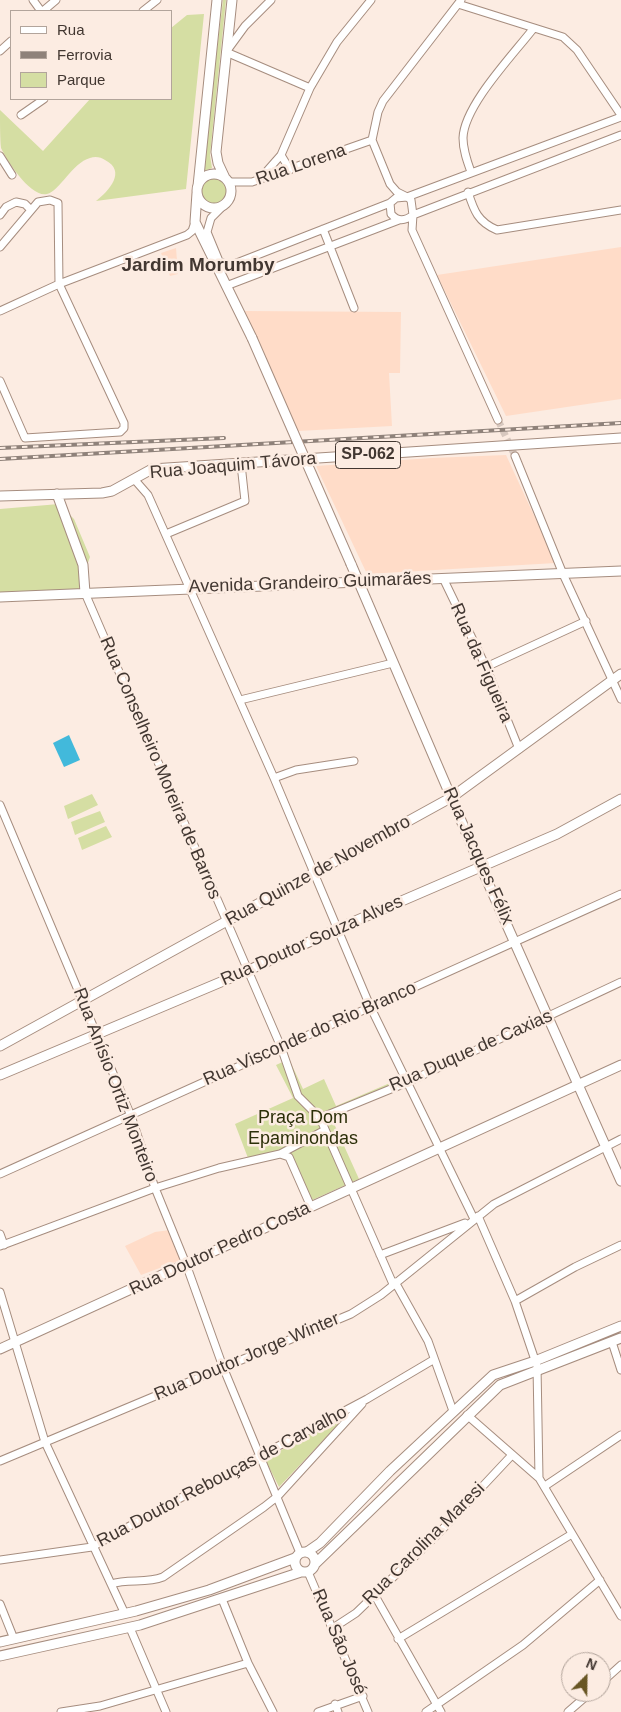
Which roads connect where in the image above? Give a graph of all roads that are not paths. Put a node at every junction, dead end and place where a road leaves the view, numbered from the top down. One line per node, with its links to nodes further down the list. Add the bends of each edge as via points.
1 (33, 0): 9 (street)
2 (56, 0): 10 (street)
3 (157, 0): 11 (street)
4 (217, 0): 29 (main road)
5 (232, 0): 15 (main road)
6 (271, 0): 15 (street, via 245,26)
7 (371, 0): 16 (street, via 337,42)
8 (459, 2): 12 (street); 21 (street, via 383,101)
9 (41, 10)
10 (43, 10)
11 (144, 10)
12 (533, 29): 19 (street, via 562,37 570,43); 25 (street, via 471,109 463,138)
13 (10, 42): 14 (street)
14 (0, 51)
15 (226, 52): 16 (street); 27 (main road, via 216,152)
16 (310, 88): 22 (street)
17 (42, 100): 18 (street)
18 (21, 114)
19 (621, 116): 25 (street)
20 (621, 135): 30 (street)
21 (372, 140): 24 (street, Rua Lorena); 31 (street, via 390,184 396,192)
22 (281, 155): 24 (street); 28 (street)
23 (0, 156): 26 (street)
24 (290, 170): 28 (street, Rua Lorena)
25 (471, 172): 31 (street)
26 (12, 175)
27 (227, 180): 28 (street, Rua Lorena, via 246,183); 29 (main road, via 215,174 209,175 204,177); 33 (main road, via 231,197)
28 (259, 180)
29 (197, 190): 33 (main road, via 206,206); 39 (main road)
30 (468, 192): 35 (street, via 476,215 497,230); 37 (street)
31 (407, 197): 32 (street, via 396,198); 37 (street, via 412,204)
32 (390, 203): 38 (street, via 391,214); 40 (street)
33 (221, 208): 40 (street, via 211,218 207,232 219,261 229,266)
34 (31, 210): 36 (street, via 16,202); 43 (street); 45 (street, via 44,200 58,203)
35 (621, 210)
36 (0, 215)
37 (413, 215): 38 (street); 50 (street, via 412,230)
38 (399, 220): 44 (street)
39 (195, 222): 41 (street); 42 (main road, Rua Jacques Félix)
40 (323, 229): 44 (street)
41 (187, 235): 42 (street); 45 (street)
42 (204, 240): 46 (main road, Rua Jacques Félix)
43 (0, 247)
44 (329, 247): 46 (street); 47 (street)
45 (59, 284): 48 (street); 49 (street, via 124,428 120,432 25,438)
46 (226, 286): 61 (main road, Rua Jacques Félix, bridge)
47 (354, 308)
48 (0, 311)
49 (0, 381)
50 (498, 420)
51 (621, 438): 53 (main road, Rua Joaquim Távora / SP-062)
52 (515, 456): 59 (street)
53 (241, 464): 54 (main road, Rua Joaquim Távora / SP-062, via 152,469); 57 (street, via 245,501)
54 (134, 479): 55 (main road, Rua Joaquim Távora / SP-062, via 112,491); 57 (street, via 148,495)
55 (57, 494): 56 (main road, Rua Joaquim Távora / SP-062); 63 (main road, via 83,565)
56 (0, 496)
57 (166, 534): 62 (street)
58 (621, 571): 59 (main road, Avenida Grandeiro Guimarães)
59 (563, 574): 60 (main road, Avenida Grandeiro Guimarães); 65 (street)
60 (443, 578): 61 (main road, Avenida Grandeiro Guimarães); 67 (street, Rua da Figueira)
61 (359, 582): 62 (main road, Avenida Grandeiro Guimarães); 66 (main road, Rua Jacques Félix)
62 (190, 588): 63 (main road, Avenida Grandeiro Guimarães); 71 (street)
63 (85, 593): 64 (main road, Avenida Grandeiro Guimarães); 81 (street, Rua Conselheiro Moreira de Barros)
64 (0, 597)
65 (586, 621): 67 (street); 69 (street)
66 (394, 663): 71 (street); 75 (main road, Rua Jacques Félix)
67 (486, 667): 72 (street, Rua da Figueira)
68 (621, 674): 69 (main road, Rua Quinze de Novembro)
69 (612, 680): 70 (street); 72 (main road, Rua Quinze de Novembro)
70 (621, 699)
71 (240, 700): 74 (street)
72 (519, 749): 75 (main road, Rua Quinze de Novembro)
73 (354, 761): 74 (street, via 296,770)
74 (274, 778): 79 (street)
75 (452, 797): 78 (main road, Rua Jacques Félix); 79 (main road, Rua Quinze de Novembro)
76 (621, 799): 78 (main road, Rua Doutor Souza Alves, via 557,834)
77 (0, 805): 86 (street, Rua Anísio Ortiz Monteiro)
78 (481, 867): 82 (main road, Rua Doutor Souza Alves); 83 (main road, Rua Jacques Félix)
79 (315, 872): 81 (main road, Rua Quinze de Novembro); 82 (street)
80 (621, 894): 83 (street, Rua Visconde do Rio Branco)
81 (226, 922): 84 (street, Rua Conselheiro Moreira de Barros); 86 (main road, Rua Quinze de Novembro)
82 (339, 928): 84 (main road, Rua Doutor Souza Alves); 87 (street)
83 (516, 942): 87 (street, Rua Visconde do Rio Branco); 88 (main road, Rua Jacques Félix)
84 (247, 971): 89 (main road, Rua Doutor Souza Alves); 91 (street, Rua Conselheiro Moreira de Barros)
85 (621, 982): 88 (street, Rua Duque de Caxias)
86 (84, 1001): 89 (street, Rua Anísio Ortiz Monteiro); 90 (main road, Rua Quinze de Novembro)
87 (370, 1006): 91 (street, Rua Visconde do Rio Branco); 94 (street)
88 (548, 1016): 94 (street, Rua Duque de Caxias); 95 (main road, Rua Jacques Félix)
89 (96, 1033): 93 (main road, Rua Doutor Souza Alves); 96 (street, Rua Anísio Ortiz Monteiro)
90 (0, 1046)
91 (281, 1047): 96 (street, Rua Visconde do Rio Branco); 97 (street, Rua Conselheiro Moreira de Barros, via 298,1096)
92 (621, 1065): 95 (main road, Rua Doutor Pedro Costa)
93 (0, 1075)
94 (408, 1082): 97 (street, Rua Duque de Caxias); 101 (street)
95 (578, 1084): 100 (main road, Rua Jacques Félix); 101 (main road, Rua Doutor Pedro Costa)
96 (131, 1116): 103 (street, Rua Visconde do Rio Branco); 105 (street, Rua Anísio Ortiz Monteiro)
97 (320, 1118): 98 (street)
98 (325, 1130): 102 (street); 106 (street)
99 (621, 1139): 100 (street)
100 (607, 1146): 104 (main road, Rua Jacques Félix); 108 (street, via 494,1204)
101 (440, 1148): 106 (main road, Rua Doutor Pedro Costa); 108 (street)
102 (280, 1154): 105 (street); 107 (street, via 289,1157)
103 (0, 1174)
104 (621, 1181)
105 (155, 1188): 110 (street); 113 (street, Rua Anísio Ortiz Monteiro)
106 (351, 1189): 107 (main road, Rua Doutor Pedro Costa); 112 (street)
107 (311, 1207): 113 (main road, Rua Doutor Pedro Costa)
108 (476, 1218): 112 (street); 114 (street, Rua Doutor Jorge Winter); 116 (street)
109 (0, 1234): 110 (street)
110 (2, 1245)
111 (621, 1245): 116 (street, via 574,1267)
112 (380, 1254): 114 (street)
113 (186, 1264): 119 (main road, Rua Doutor Pedro Costa); 124 (street, Rua Anísio Ortiz Monteiro)
114 (394, 1283): 122 (street, via 428,1341); 124 (street, Rua Doutor Jorge Winter, via 351,1314)
115 (0, 1292): 119 (street)
116 (515, 1301): 123 (street)
117 (621, 1326): 123 (main road)
118 (621, 1338): 120 (main road)
119 (16, 1342): 121 (main road, Rua Doutor Pedro Costa); 131 (street)
120 (612, 1342): 125 (street); 126 (main road)
121 (0, 1349)
122 (434, 1360): 127 (street, Rua Doutor Rebouças de Carvalho); 128 (street)
123 (535, 1361): 126 (street); 128 (main road, via 493,1375)
124 (223, 1367): 131 (street, Rua Doutor Jorge Winter); 134 (street)
125 (621, 1370)
126 (538, 1372): 129 (main road, via 500,1385); 137 (street)
127 (367, 1398): 134 (street, Rua Doutor Rebouças de Carvalho); 139 (street)
128 (454, 1410): 132 (main road)
129 (467, 1415): 133 (main road); 135 (street)
130 (621, 1435): 138 (street)
131 (46, 1442): 136 (street, Rua Doutor Jorge Winter); 141 (street)
132 (418, 1444): 133 (main road); 142 (main road, via 320,1543)
133 (427, 1454): 144 (main road)
134 (260, 1456): 139 (street); 141 (street, Rua Doutor Rebouças de Carvalho)
135 (511, 1456): 137 (street); 150 (street, Rua Carolina Maresi, via 437,1535)
136 (0, 1461)
137 (539, 1478): 138 (street)
138 (545, 1486): 140 (street)
139 (278, 1496): 142 (street); 147 (street, via 163,1577)
140 (572, 1534): 146 (street); 160 (street)
141 (92, 1547): 143 (street, Rua Doutor Rebouças de Carvalho); 147 (street)
142 (301, 1554): 144 (main road, via 313,1556); 145 (main road, via 295,1565); 148 (main road)
143 (0, 1560)
144 (315, 1564): 145 (main road)
145 (305, 1572): 151 (main road); 157 (street, Rua São José)
146 (600, 1580): 155 (street); 172 (street, via 523,1645)
147 (111, 1584): 154 (street)
148 (209, 1590): 149 (main road); 151 (main road)
149 (198, 1593): 153 (main road); 154 (main road)
150 (374, 1594): 157 (street, Rua Carolina Maresi, via 346,1622); 160 (street)
151 (218, 1601): 153 (main road); 165 (street)
152 (0, 1604): 159 (street)
153 (201, 1606): 156 (main road)
154 (124, 1614): 158 (main road)
155 (621, 1616)
156 (130, 1628): 162 (main road); 168 (street)
157 (334, 1628): 169 (street, Rua São José)
158 (26, 1636): 159 (main road); 162 (main road)
159 (14, 1639): 161 (main road); 163 (main road)
160 (398, 1639): 172 (street)
161 (0, 1642)
162 (29, 1650): 163 (main road)
163 (16, 1653): 164 (main road)
164 (0, 1656)
165 (248, 1663): 168 (street); 176 (street)
166 (621, 1665): 167 (street)
167 (611, 1674)
168 (155, 1688): 173 (street); 175 (street)
169 (363, 1696): 171 (street); 179 (street, Rua São José)
170 (580, 1702): 182 (street)
171 (335, 1704): 177 (street); 178 (street)
172 (437, 1705): 180 (street); 181 (street)
173 (101, 1709): 174 (street)
174 (61, 1712)
175 (166, 1712)
176 (273, 1712)
177 (318, 1712)
178 (338, 1712)
179 (368, 1712)
180 (426, 1712)
181 (442, 1712)
182 (568, 1712)

